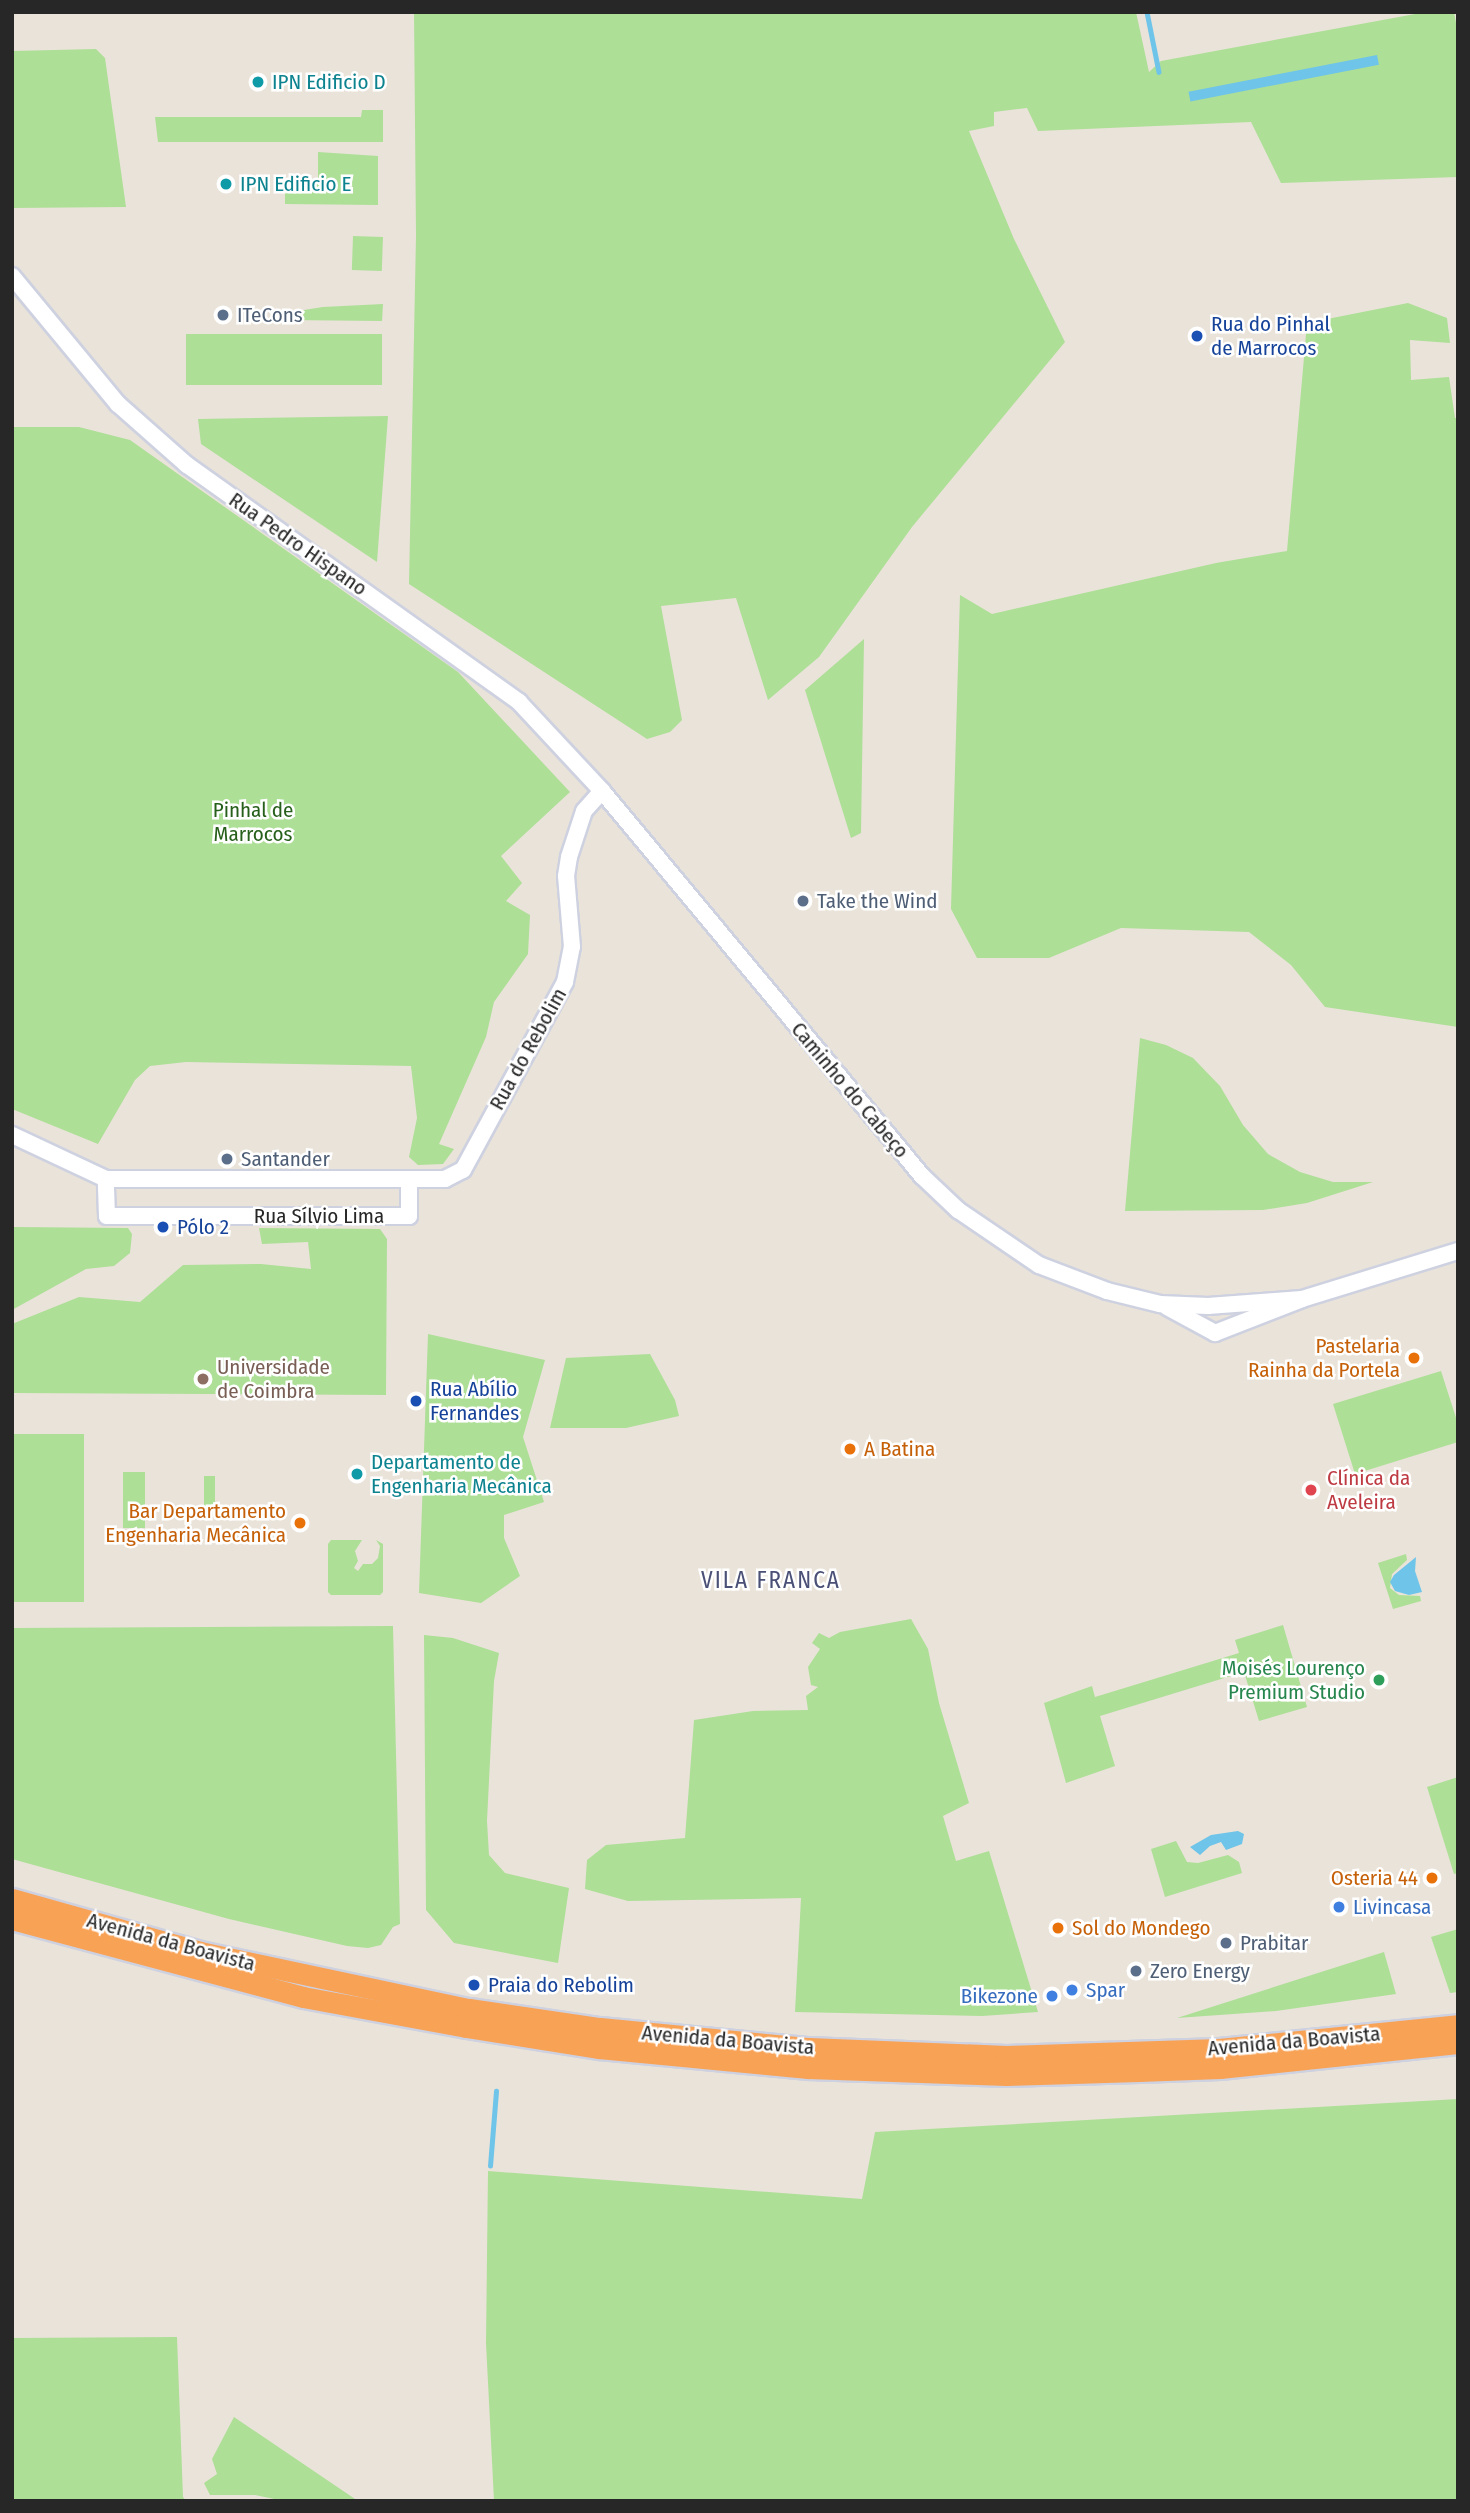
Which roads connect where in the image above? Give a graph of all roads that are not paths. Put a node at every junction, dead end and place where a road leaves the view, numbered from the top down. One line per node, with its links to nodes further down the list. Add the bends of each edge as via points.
1 (12, 276): 2 (street, Rua Pedro Hispano, via 118,404 187,465 519,702)
2 (602, 791): 5 (street, Rua do Rebolim, via 584,810 569,857 566,876 572,947 565,982 463,1170 445,1179); 8 (street, Caminho do Cabeço, via 922,1176 958,1210 1039,1265 1107,1291)
3 (12, 1135): 4 (street)
4 (106, 1179): 5 (street, Rua Sílvio Lima); 5 (street, Rua Sílvio Lima, via 107,1216 409,1216)
5 (409, 1179)
6 (1458, 1251): 7 (street)
7 (1302, 1299): 9 (street, Caminho do Cabeço); 11 (street)
8 (1160, 1304): 9 (street, Caminho do Cabeço); 10 (street, Caminho do Cabeço)
9 (1214, 1306): 10 (street, via 1200,1316); 11 (street, via 1227,1316)
10 (1200, 1325): 11 (street, via 1210,1333)
11 (1225, 1328)
12 (12, 1899): 14 (highway, Avenida da Boavista, via 200,1952 469,2009 600,2028 809,2048 1006,2056 1206,2050)
13 (12, 1919): 15 (highway, Avenida da Boavista, via 303,1997 599,2048 795,2066 1006,2075 1139,2071)
14 (1458, 2025)
15 (1458, 2043)

